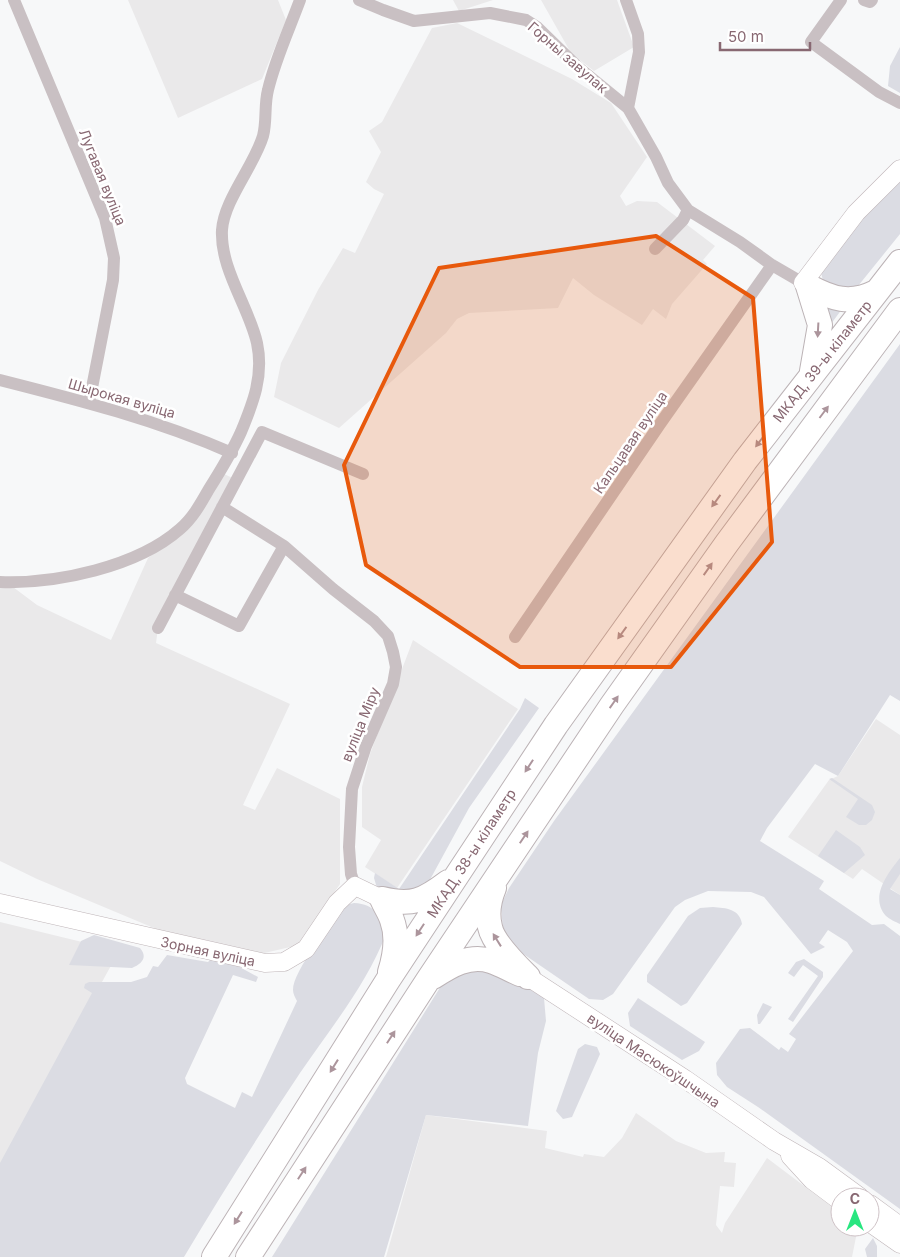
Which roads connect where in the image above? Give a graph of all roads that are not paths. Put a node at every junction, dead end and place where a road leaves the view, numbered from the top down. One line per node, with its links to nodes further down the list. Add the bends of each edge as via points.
1 (14, 0): 20 (street, Лугавая вуліца, via 106,218 110,236 113,280)
2 (300, 0): 21 (street, via 267,92 264,134 227,210 222,228 228,265 257,344 259,374 255,398)
3 (359, 0): 9 (street, Горны завулак, via 414,21 490,13 526,20)
4 (626, 0): 9 (street, via 638,34 639,52)
5 (841, 0): 8 (street, via 811,42 879,92)
6 (864, 0): 7 (street)
7 (872, 0)
8 (900, 103)
9 (628, 108): 11 (street, Горны завулак, via 668,183)
10 (900, 169): 15 (street, via 856,213)
11 (688, 210): 12 (street, via 683,220); 14 (street, Горны завулак)
12 (655, 249)
13 (900, 262): 16 (highway, МКАД, 39-ы кіламетр)
14 (772, 265): 15 (street, Горны завулак); 29 (street, Кальцавая вуліца)
15 (806, 284): 16 (highway, via 835,299 864,298); 18 (highway, one-way to 18, via 820,325)
16 (876, 292): 18 (highway, МКАД, 39-ы кіламетр)
17 (900, 310): 31 (highway, one-way to 17, via 726,543)
18 (811, 375): 22 (highway, МКАД, 39-ы кіламетр, one-way to 22)
19 (0, 380): 20 (street, Шырокая вуліца)
20 (89, 403): 21 (street, Шырокая вуліца, via 154,422)
21 (232, 453): 26 (street, via 193,515 180,530 153,548 130,559 50,580)
22 (745, 461): 30 (highway, МКАД, 38-ы кіламетр, one-way to 30, via 556,726)
23 (363, 474): 24 (street, via 262,432)
24 (222, 507): 25 (street, вуліца Міру); 27 (street)
25 (284, 546): 27 (street, via 239,626); 32 (street, вуліца Міру, via 374,621 388,636 394,652 393,684 366,746 352,790 349,847)
26 (0, 582)
27 (175, 595): 28 (street)
28 (158, 628)
29 (514, 637)
30 (457, 875): 33 (highway, via 421,899 405,903); 36 (highway, МКАД, 38-ы кіламетр, one-way to 36)
31 (497, 878): 35 (highway, one-way to 31, via 490,928 490,898); 37 (highway)
32 (355, 886): 33 (street); 34 (street, Зорная вуліца, via 337,903 306,949 284,962 265,963)
33 (382, 899): 36 (highway, via 393,921 395,936)
34 (0, 904)
35 (528, 977): 37 (highway, via 491,961 476,959 461,961); 38 (street, вуліца Масюкоўшчына)
36 (388, 980): 45 (highway, МКАД, 38-ы кіламетр, one-way to 45)
37 (428, 980): 46 (highway, one-way to 37)
38 (779, 1144): 39 (street, вуліца Масюкоўшчына); 40 (street, вуліца Масюкоўшчына, via 812,1180)
39 (846, 1187)
40 (830, 1194)
41 (880, 1211): 42 (street)
42 (900, 1226)
43 (880, 1230): 44 (street)
44 (900, 1244)
45 (214, 1257)
46 (248, 1257)

